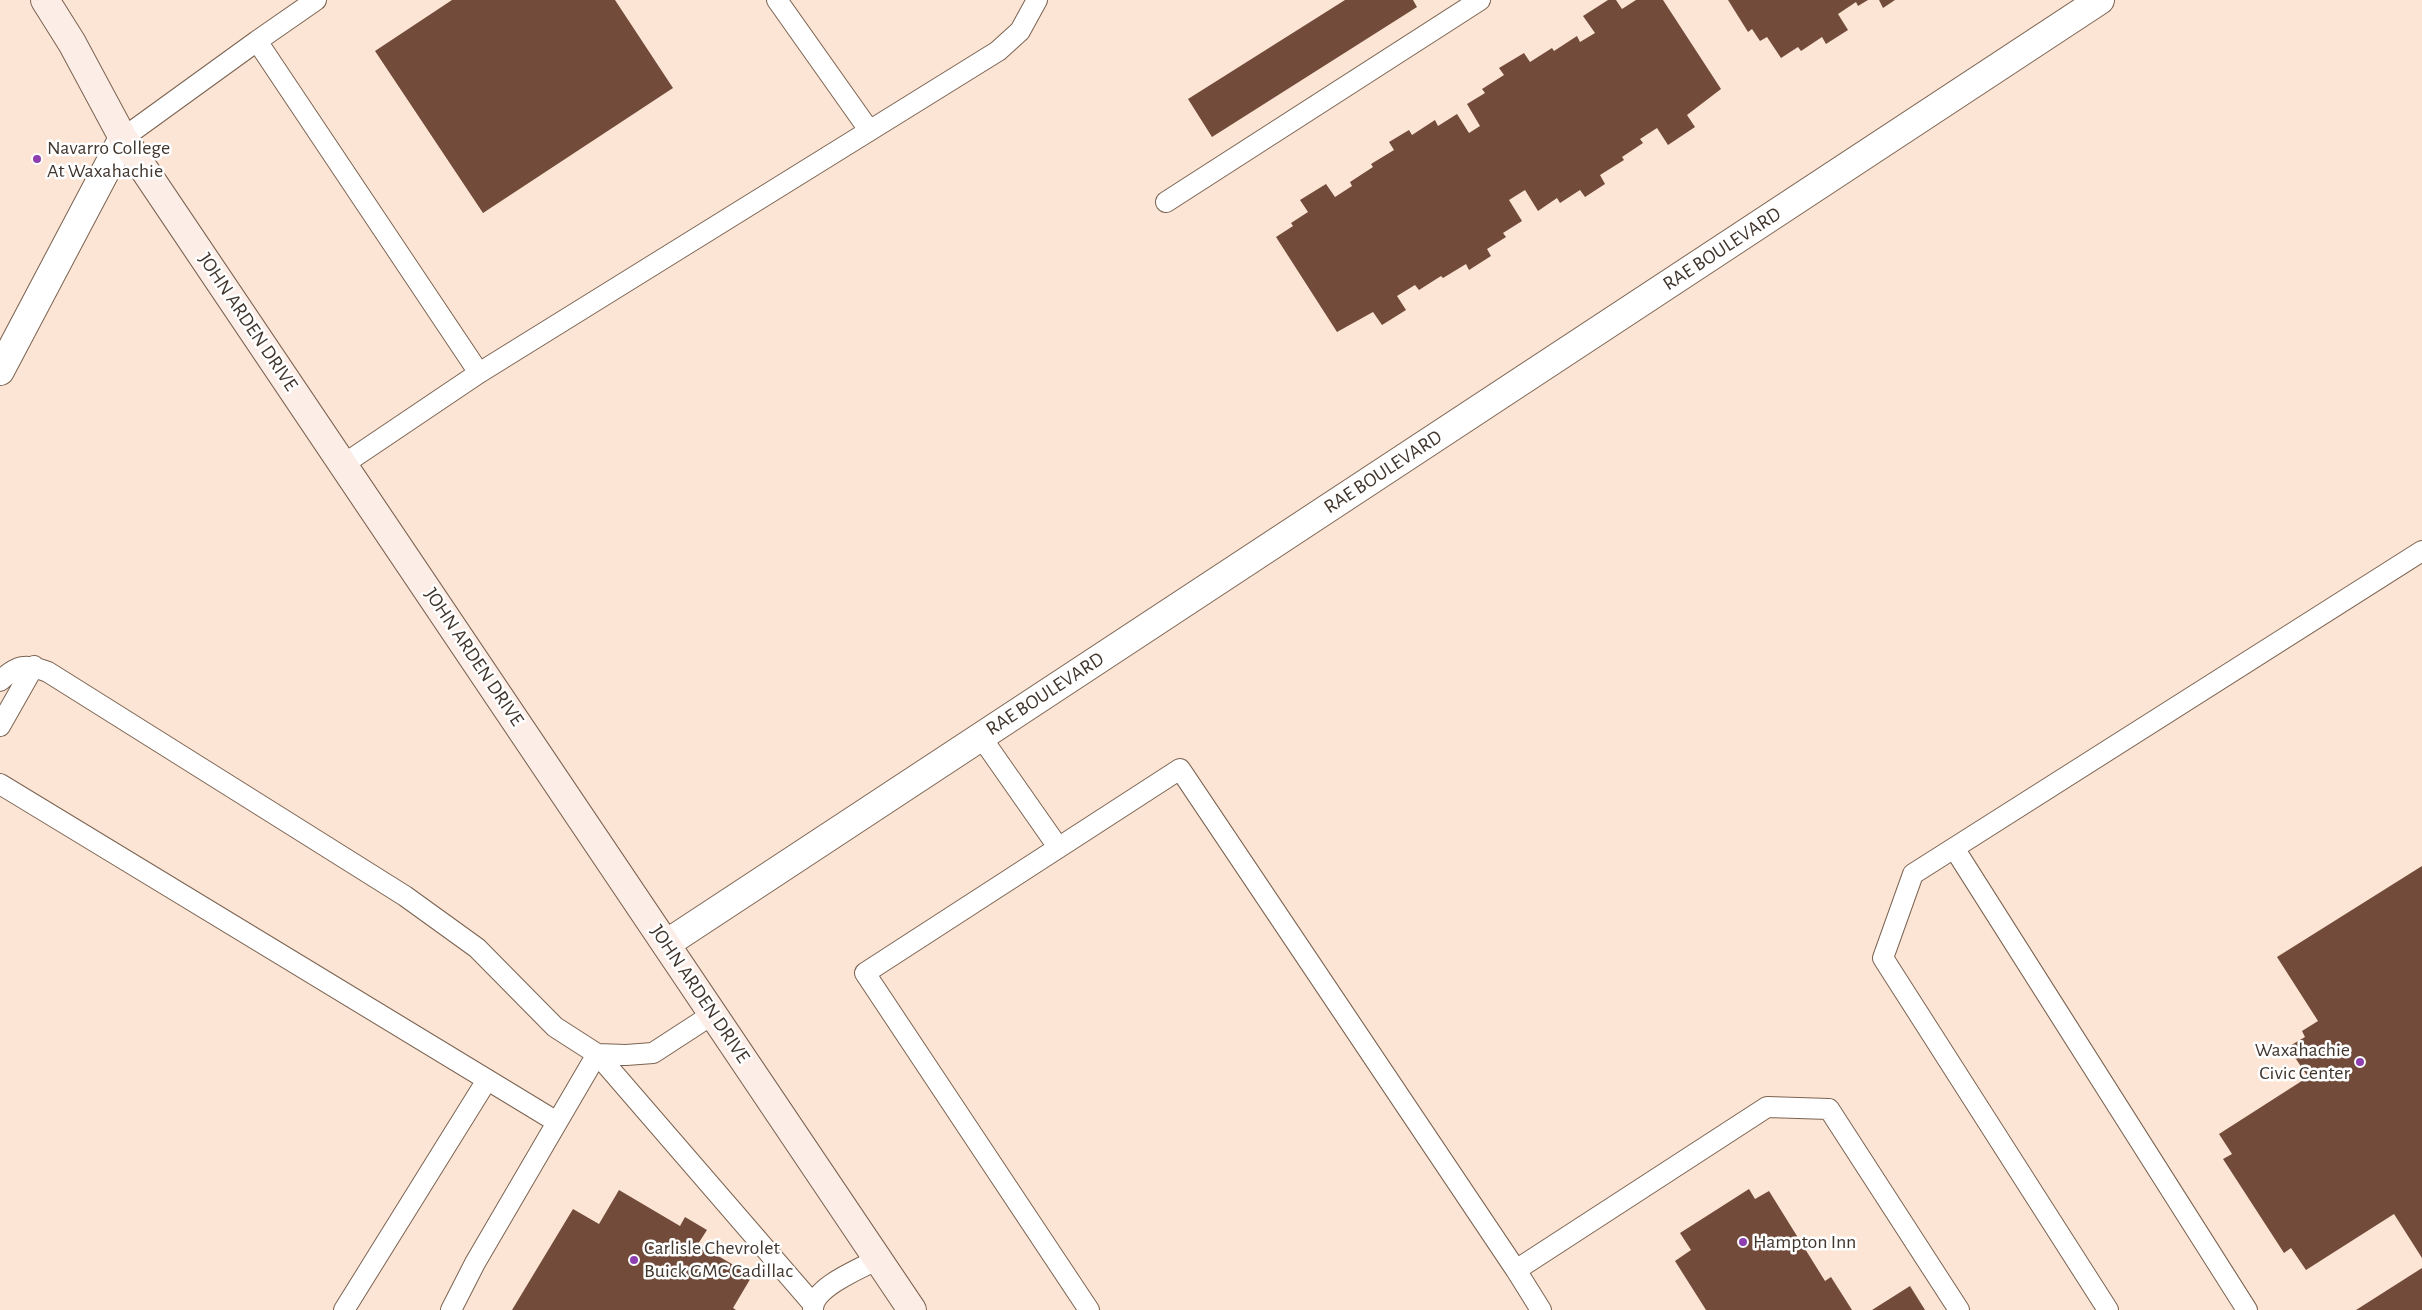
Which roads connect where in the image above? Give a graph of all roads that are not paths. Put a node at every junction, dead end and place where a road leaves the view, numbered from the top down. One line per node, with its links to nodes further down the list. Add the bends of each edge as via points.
1 (45, 0): 9 (street, JOHN ARDEN DRIVE)
2 (316, 0): 7 (lane)
3 (777, 0): 8 (lane)
4 (1037, 0): 8 (lane, via 1020,31 998,50)
5 (1480, 0): 10 (lane)
6 (2100, 0): 18 (street, RAE BOULEVARD)
7 (257, 41): 9 (lane); 12 (lane)
8 (870, 130): 12 (lane)
9 (123, 138): 11 (street); 13 (street, JOHN ARDEN DRIVE)
10 (1166, 202)
11 (0, 371)
12 (479, 373): 13 (lane)
13 (344, 464): 22 (street, JOHN ARDEN DRIVE)
14 (2422, 551): 21 (lane)
15 (34, 666): 16 (lane, via 14,668); 17 (lane); 24 (lane, via 405,896 477,948 555,1027)
16 (0, 681)
17 (0, 726)
18 (981, 736): 20 (lane); 22 (street, RAE BOULEVARD)
19 (0, 784): 25 (lane)
20 (1058, 847): 28 (lane, via 1180,769); 33 (lane, via 865,972)
21 (1954, 848): 36 (lane, via 1913,874 1883,958); 37 (lane)
22 (666, 944): 23 (street, JOHN ARDEN DRIVE)
23 (713, 1014): 24 (lane, via 653,1053); 27 (street, JOHN ARDEN DRIVE)
24 (597, 1054): 26 (lane); 29 (lane)
25 (487, 1080): 26 (lane); 30 (lane)
26 (557, 1122): 31 (lane)
27 (878, 1259): 29 (lane, via 827,1287 818,1294); 32 (street, JOHN ARDEN DRIVE)
28 (1516, 1270): 34 (lane); 35 (lane, via 1767,1106 1829,1109)
29 (813, 1307)
30 (344, 1310)
31 (451, 1310)
32 (912, 1310)
33 (1090, 1310)
34 (1541, 1310)
35 (1959, 1310)
36 (2108, 1310)
37 (2247, 1310)

